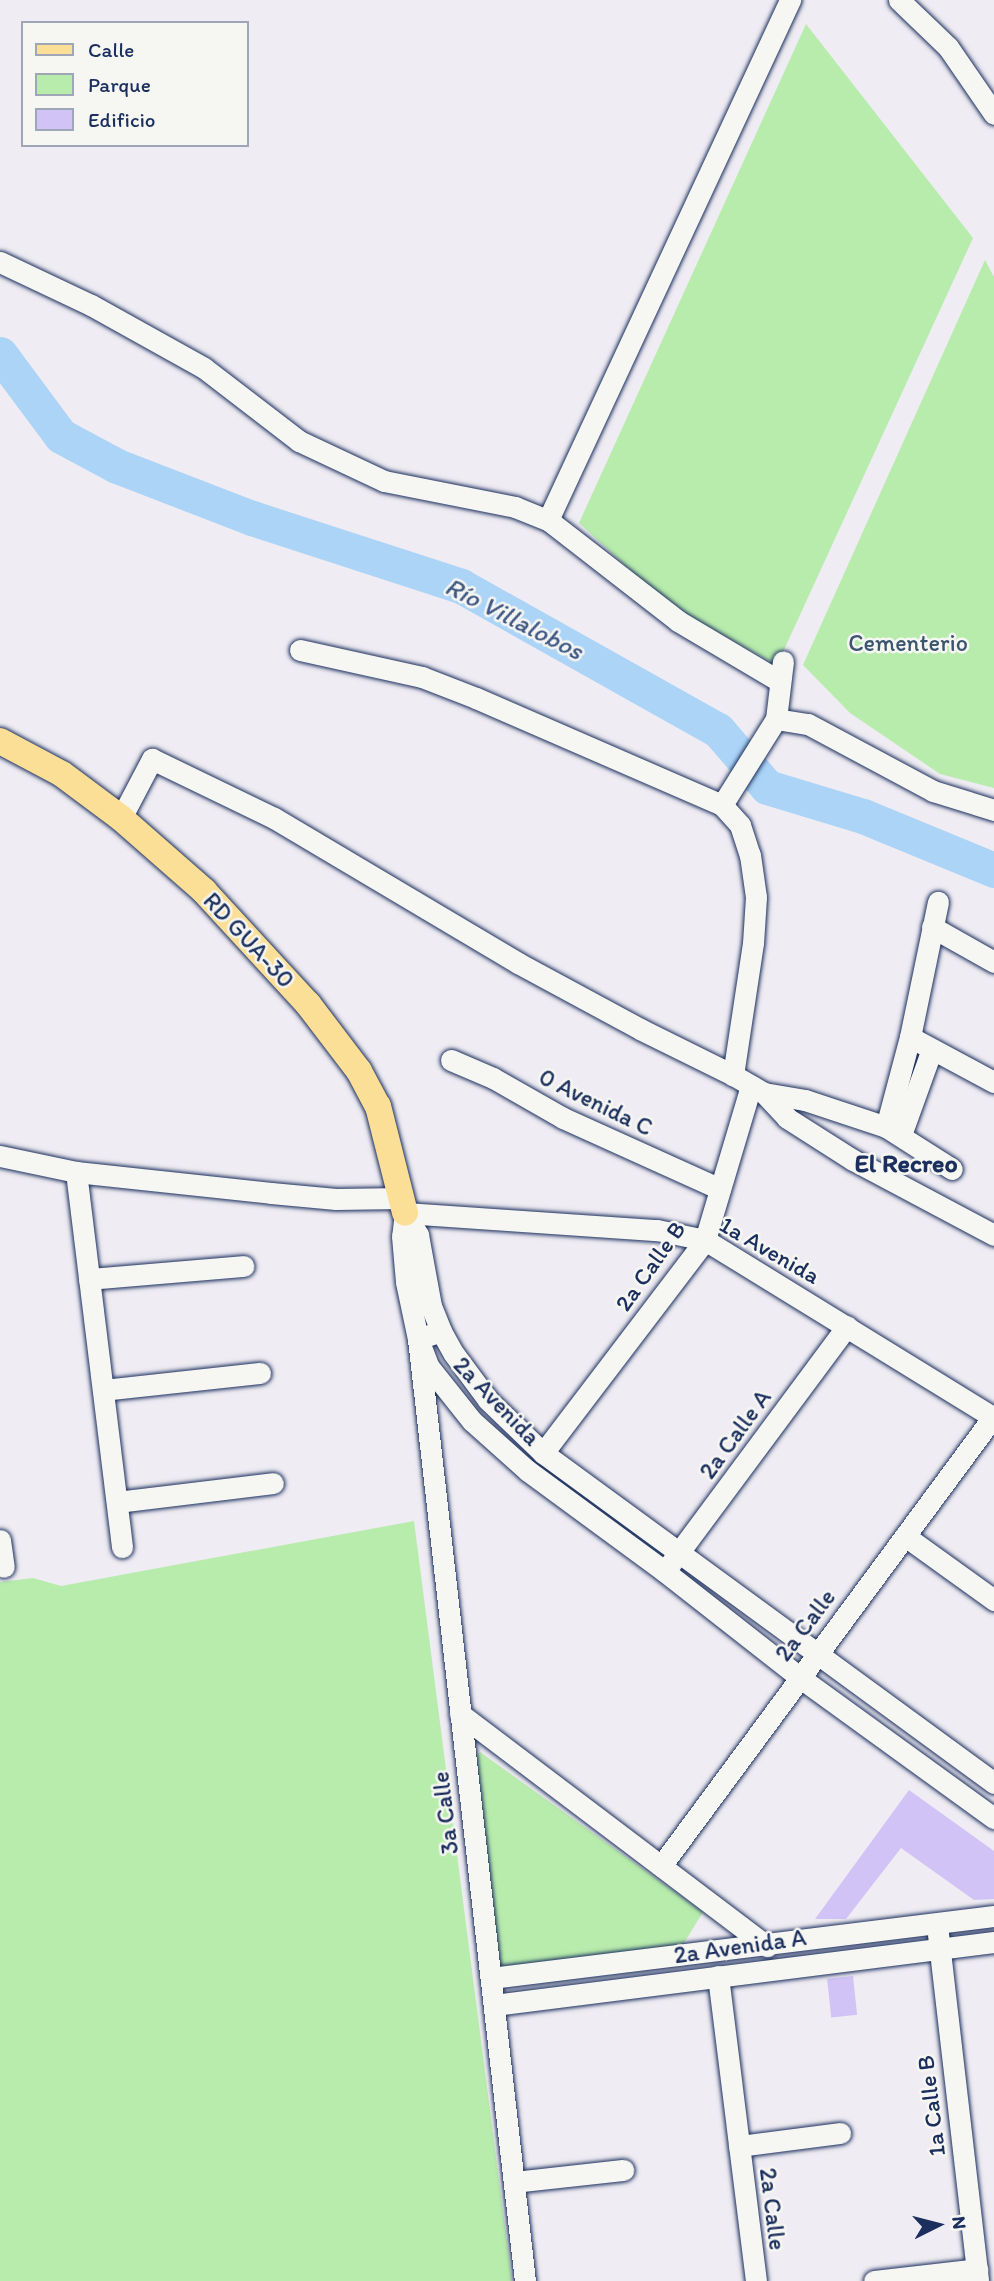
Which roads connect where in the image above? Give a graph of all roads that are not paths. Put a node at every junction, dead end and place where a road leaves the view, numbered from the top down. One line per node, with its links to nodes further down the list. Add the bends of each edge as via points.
1 (790, 0): 5 (street)
2 (899, 0): 3 (street, via 948,47)
3 (994, 114)
4 (0, 262): 5 (street, via 91,305 204,368 311,447 384,481 515,508)
5 (548, 520): 7 (street, via 678,621 781,671)
6 (300, 650): 9 (street, via 422,677)
7 (775, 723): 9 (street); 10 (street, via 808,724 933,792)
8 (0, 741): 11 (main road, RD GUA-30, via 62,774)
9 (722, 805): 19 (street, 2a Calle B, via 740,825 756,897)
10 (994, 810)
11 (121, 818): 19 (street, via 152,759 274,818 518,963); 25 (main road, RD GUA-30, via 204,891 308,1004 359,1071 381,1116)
12 (938, 902): 13 (street)
13 (932, 926): 14 (street); 15 (street)
14 (994, 962)
15 (910, 1037): 16 (street); 20 (street)
16 (932, 1049): 18 (street); 20 (street)
17 (451, 1060): 24 (street, 0 Avenida C, via 563,1118)
18 (994, 1082)
19 (749, 1085): 20 (street); 24 (street, 2a Calle B); 26 (street, via 787,1118 842,1153)
20 (893, 1131): 22 (street)
21 (0, 1156): 23 (street, 1a Avenida)
22 (952, 1169)
23 (76, 1172): 25 (street, 1a Avenida); 29 (street)
24 (720, 1189): 27 (street, 2a Calle B)
25 (404, 1205): 27 (street, 1a Avenida, via 657,1230); 31 (street, 2a Avenida, via 418,1236); 32 (street, 2a Avenida, via 405,1282)
26 (994, 1235)
27 (705, 1240): 30 (street, 1a Avenida); 36 (street, 2a Calle B)
28 (243, 1266): 29 (street)
29 (89, 1279): 34 (street)
30 (847, 1326): 35 (street, 1a Avenida); 42 (street, 2a Calle A)
31 (441, 1331): 32 (street); 36 (street, 2a Avenida, via 488,1400)
32 (418, 1339): 44 (street, 2a Avenida, via 429,1367 472,1421 527,1471); 48 (street, 3a Calle)
33 (260, 1373): 34 (street)
34 (103, 1390): 38 (street)
35 (993, 1417): 39 (street, 2a Calle)
36 (543, 1453): 42 (street, 2a Avenida)
37 (273, 1483): 38 (street)
38 (117, 1502): 41 (street)
39 (905, 1536): 45 (street); 46 (street, 2a Calle)
40 (0, 1540): 43 (street)
41 (122, 1547)
42 (679, 1555): 44 (street, 2a Calle A); 46 (street, 2a Avenida)
43 (4, 1567)
44 (664, 1571): 47 (street, 2a Avenida)
45 (994, 1600)
46 (817, 1651): 47 (street, 2a Calle); 49 (street, 2a Avenida)
47 (799, 1677): 50 (street, 2a Avenida); 51 (street, 2a Calle)
48 (460, 1714): 51 (street, 2a Avenida A); 58 (street, 3a Calle)
49 (994, 1783)
50 (994, 1818)
51 (661, 1866): 55 (street, 2a Avenida A)
52 (994, 1916): 53 (street, 2a Avenida A)
53 (937, 1925): 55 (street, 2a Avenida A); 56 (street, 1a Calle B)
54 (994, 1942): 56 (street, 2a Avenida A)
55 (767, 1946): 58 (street, 2a Avenida A)
56 (939, 1948): 57 (street, 2a Avenida A); 64 (street, 1a Calle B)
57 (718, 1976): 59 (street, 2a Avenida A); 61 (street, 2a Calle)
58 (491, 1978): 59 (street, 3a Calle)
59 (494, 2005): 63 (street, 3a Calle)
60 (840, 2133): 61 (street)
61 (739, 2146): 66 (street, 2a Calle)
62 (623, 2170): 63 (street)
63 (514, 2182): 65 (street, 3a Calle)
64 (978, 2275): 67 (street)
65 (525, 2281)
66 (755, 2281)
67 (874, 2281)

